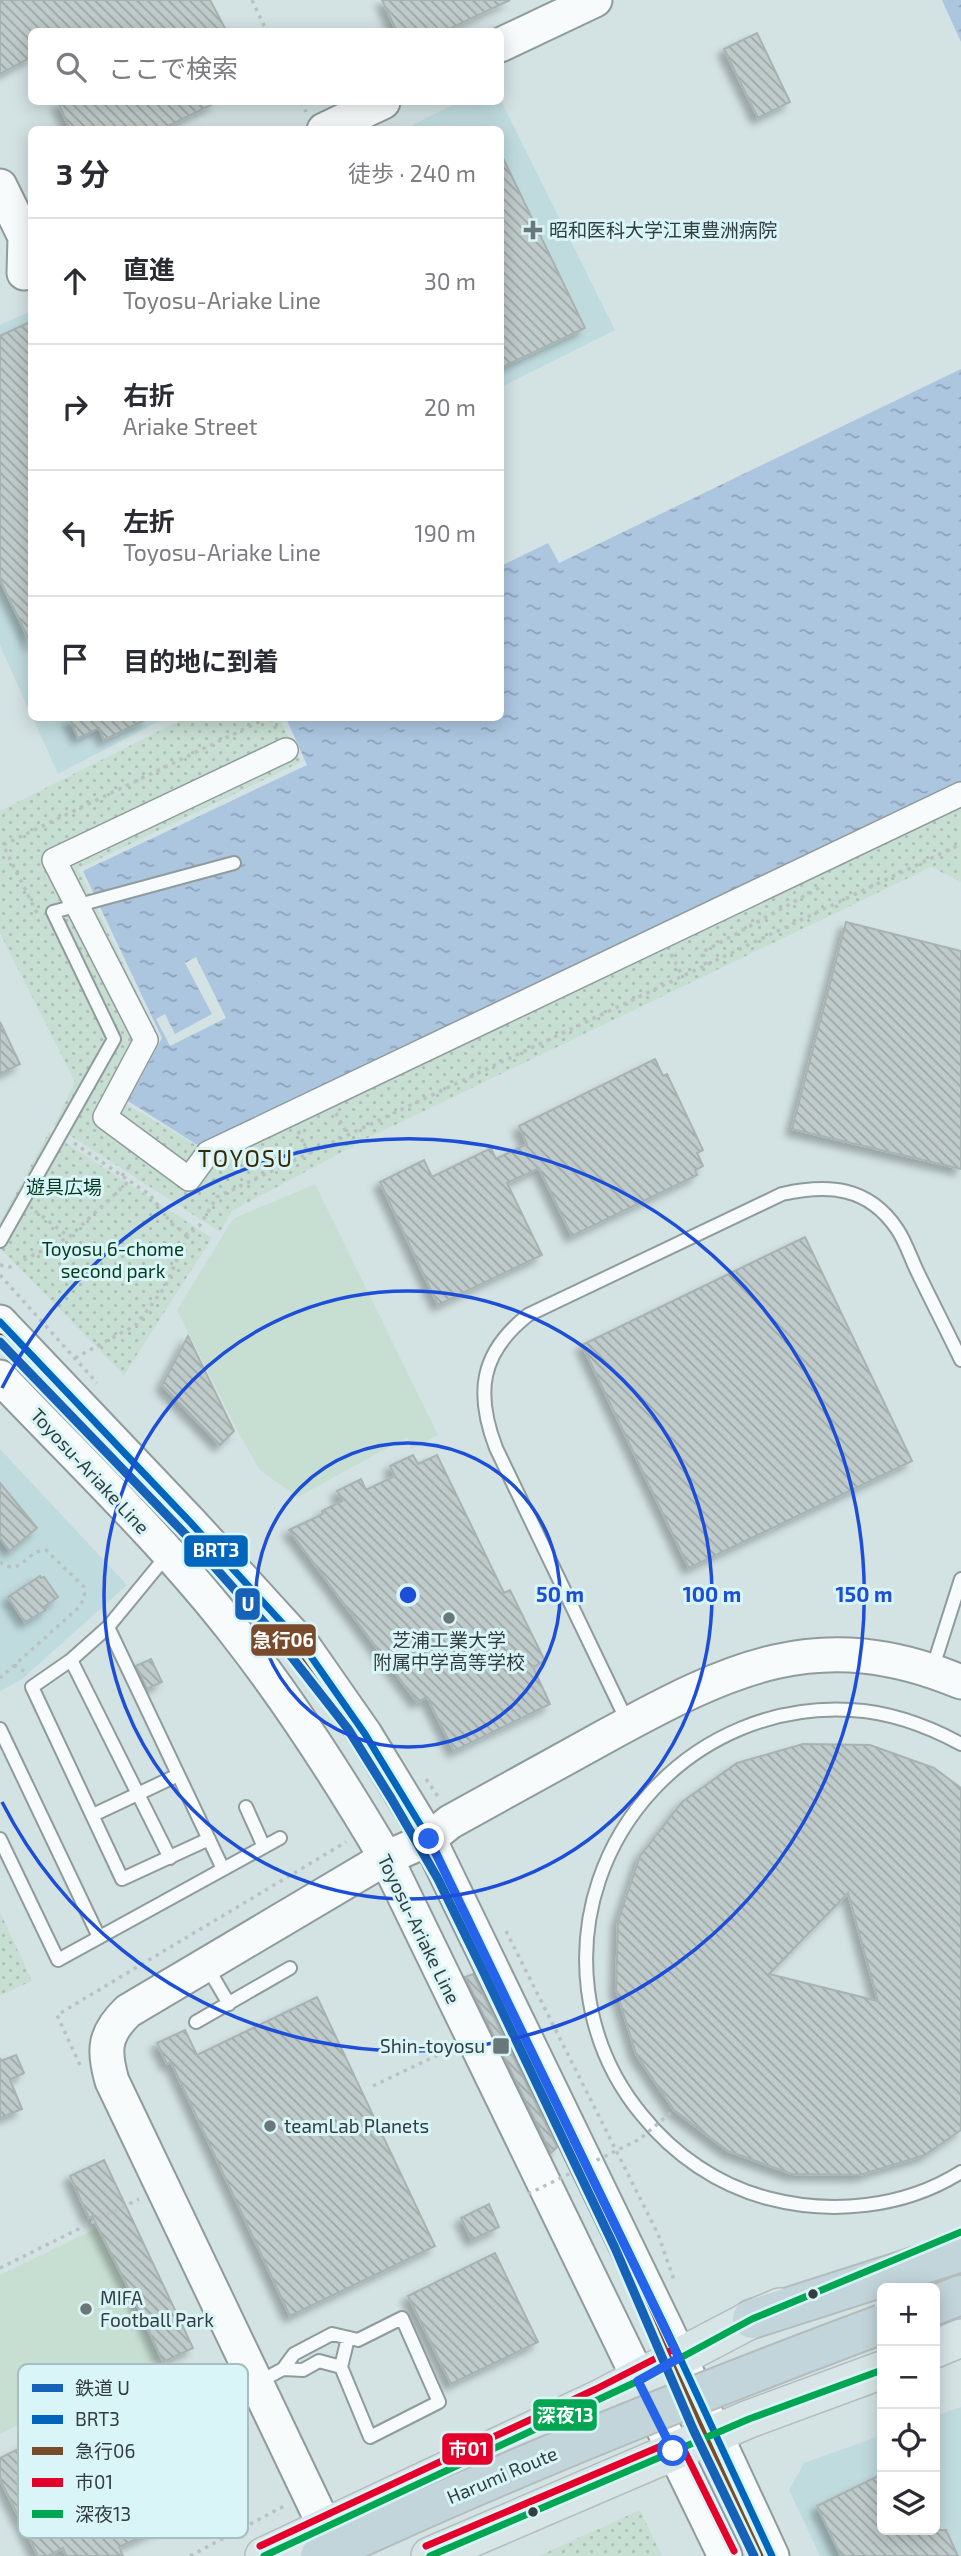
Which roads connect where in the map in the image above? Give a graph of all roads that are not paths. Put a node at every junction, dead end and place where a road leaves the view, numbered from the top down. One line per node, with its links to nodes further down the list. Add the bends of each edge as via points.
1 (595, 0): 2 (main road)
2 (504, 43)
3 (373, 105): 4 (main road)
4 (316, 123)
5 (0, 186): 6 (main road, via 25,237)
6 (14, 270)
7 (286, 750): 10 (street, via 54,860)
8 (961, 794): 10 (street, via 208,1153 188,1179 105,1117 146,1040)
9 (234, 863): 10 (lane)
10 (77, 906): 11 (lane, via 53,912 114,1039)
11 (0, 1241)
12 (0, 1322): 30 (main road, Toyosu-Ariake Line, via 305,1648)
13 (961, 1360): 20 (lane, via 897,1229 864,1198 834,1189 782,1194 528,1315 513,1327 487,1370 485,1420)
14 (0, 1377): 15 (main road, Toyosu-Ariake Line)
15 (168, 1554): 17 (lane); 33 (main road, Toyosu-Ariake Line, via 235,1631 291,1709)
16 (961, 1579): 19 (lane)
17 (108, 1627): 18 (lane); 23 (lane)
18 (71, 1660): 24 (lane); 26 (lane, via 32,1687)
19 (947, 1676): 20 (main road, via 869,1656 796,1657 755,1665 709,1683)
20 (628, 1723): 30 (main road, via 450,1822)
21 (0, 1728): 35 (lane)
22 (961, 1744): 40 (lane, via 901,1718 833,1709 772,1717 708,1745 666,1776 622,1831 597,1887 586,1962 597,2031 625,2092 660,2137 713,2176 778,2201 840,2207 903,2198)
23 (178, 1775): 24 (lane); 29 (lane)
24 (138, 1793): 26 (lane); 32 (lane)
25 (246, 1807): 31 (lane)
26 (93, 1815): 32 (lane, via 122,1879)
27 (280, 1838): 31 (lane)
28 (0, 1839): 35 (lane, via 58,1961)
29 (209, 1839): 32 (lane); 34 (lane)
30 (429, 1839): 33 (main road); 53 (main road, Toyosu-Ariake Line)
31 (264, 1847): 34 (lane)
32 (170, 1858)
33 (386, 1858): 36 (main road); 57 (main road, Toyosu-Ariake Line)
34 (223, 1869): 35 (lane)
35 (99, 1937)
36 (206, 1965): 38 (lane); 56 (main road, via 128,2011 108,2040 106,2059 163,2187)
37 (290, 1968): 38 (lane)
38 (229, 2004): 39 (lane)
39 (195, 2022)
40 (961, 2172)
41 (961, 2232): 46 (main road)
42 (961, 2252): 46 (highway)
43 (961, 2295): 44 (highway)
44 (940, 2303)
45 (961, 2318): 47 (highway)
46 (752, 2319): 53 (main road)
47 (940, 2325)
48 (877, 2326): 60 (highway, Harumi Route, bridge)
49 (348, 2338): 54 (lane); 54 (lane, via 358,2340 402,2318 439,2402 370,2437); 56 (lane, via 332,2334 294,2354)
50 (961, 2338): 51 (main road)
51 (940, 2347)
52 (877, 2349): 62 (highway, Harumi Route, via 545,2479)
53 (679, 2358): 57 (main road); 58 (main road, Toyosu-Ariake Line)
54 (341, 2367): 56 (lane, via 319,2361 303,2370)
55 (877, 2373): 58 (main road)
56 (270, 2376): 60 (main road)
57 (638, 2381): 59 (main road, Toyosu-Ariake Line); 60 (main road)
58 (714, 2434): 59 (main road); 65 (main road, Toyosu-Ariake Line)
59 (673, 2451): 63 (main road); 64 (main road, Toyosu-Ariake Line)
60 (323, 2542): 61 (main road)
61 (264, 2556)
62 (370, 2556)
63 (430, 2556)
64 (724, 2556)
65 (772, 2556)

